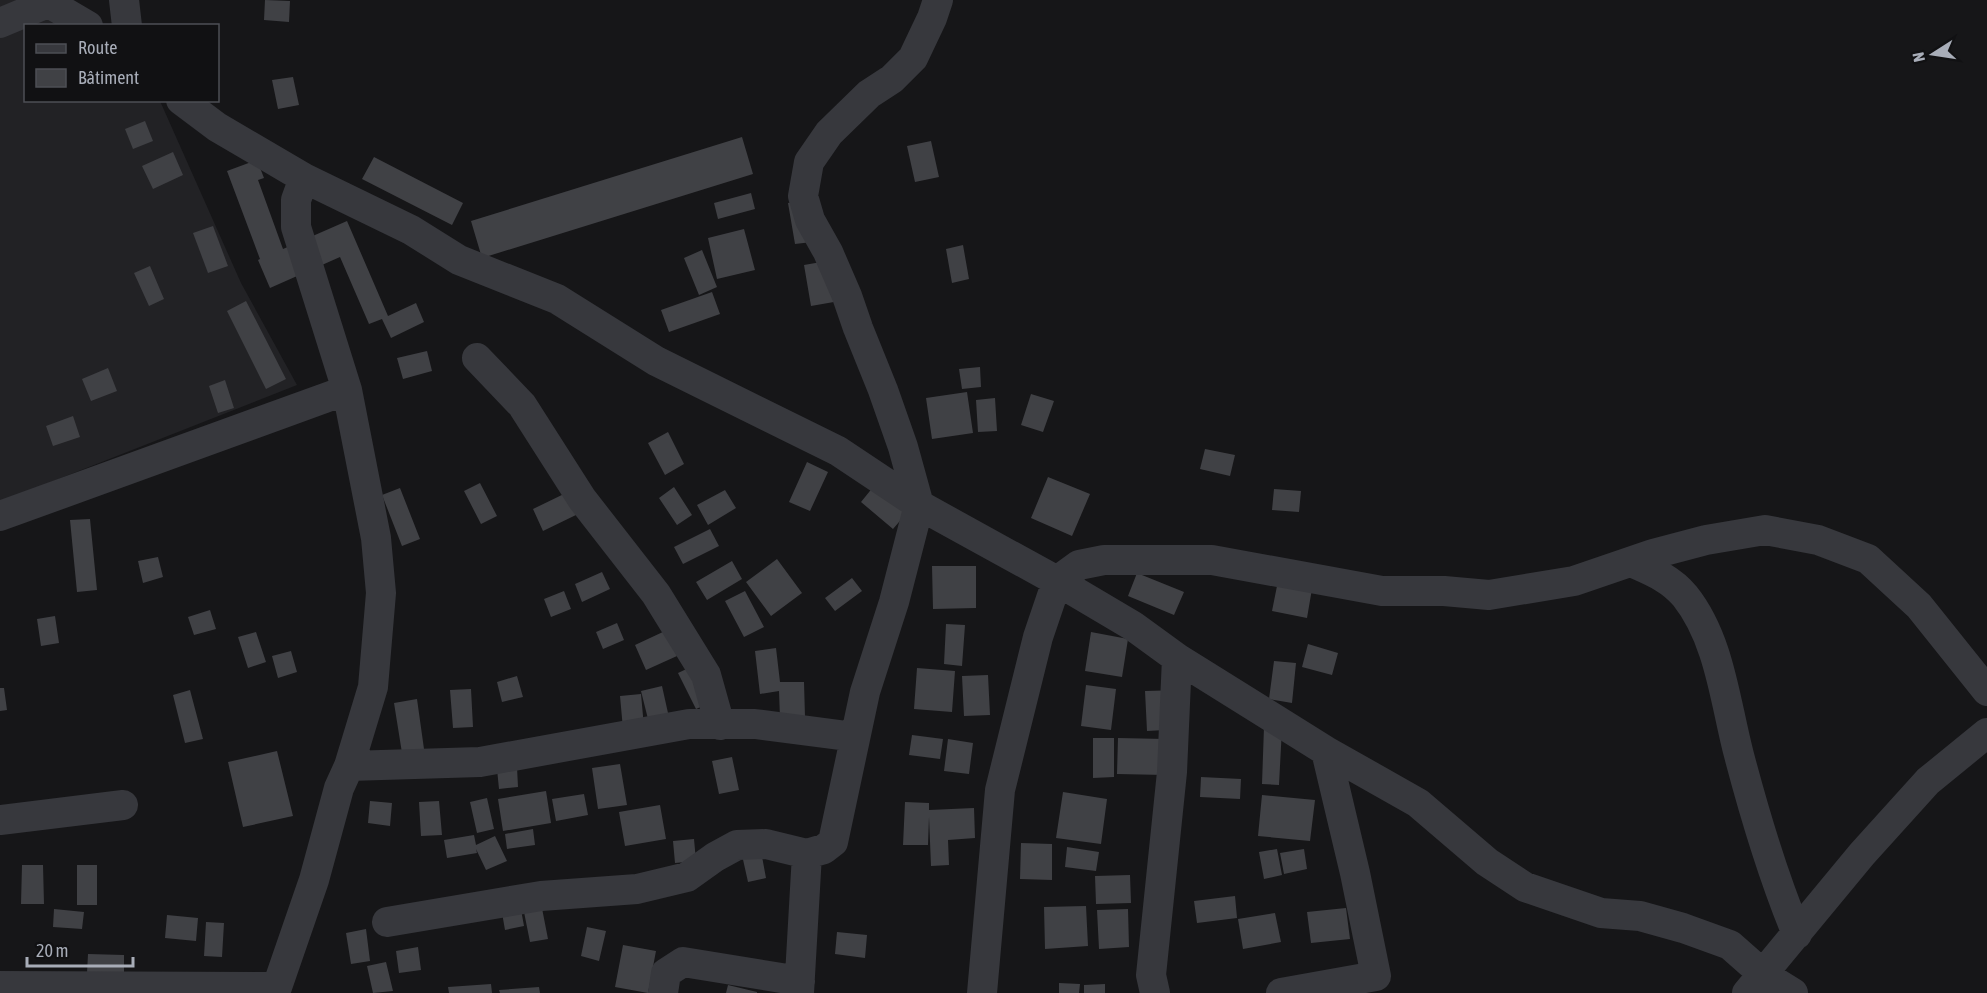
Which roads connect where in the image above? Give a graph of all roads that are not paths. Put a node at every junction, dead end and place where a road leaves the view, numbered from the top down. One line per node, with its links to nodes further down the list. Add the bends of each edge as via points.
1 (124, 0): 6 (street)
2 (938, 0): 11 (street, via 913,58 829,133 809,162 803,196 884,390)
3 (46, 1): 4 (street); 5 (street)
4 (0, 23)
5 (85, 24)
6 (127, 24)
7 (184, 102): 8 (street, via 217,127)
8 (304, 178): 10 (street, via 296,200 297,227); 11 (street, via 411,230 459,260 557,299 656,361 838,451)
9 (477, 358): 17 (street, via 522,405 582,499 656,594 706,675)
10 (347, 390): 12 (street); 21 (street, via 376,538 381,592 373,687)
11 (919, 505): 14 (street); 19 (street, via 894,602 864,692)
12 (0, 516)
13 (1631, 562): 14 (street, via 1574,581 1489,595 1382,591 1212,560 1104,560 1079,565); 16 (street, via 1706,540 1765,530 1818,540 1868,559 1918,606); 26 (street, via 1666,578 1685,596 1704,627 1770,865)
14 (1057, 581): 15 (street, via 1133,626); 33 (street, via 1038,637 1000,790)
15 (1177, 658): 20 (street); 34 (street, via 1172,772 1151,975)
16 (1987, 691)
17 (720, 725): 19 (street, via 755,724); 21 (street, via 689,724 480,762)
18 (1987, 733): 26 (street, via 1928,781)
19 (855, 737): 24 (street, via 833,842)
20 (1326, 751): 27 (street); 28 (street, via 1418,803 1487,862 1525,886 1601,913 1640,916 1730,945)
21 (349, 766): 31 (street)
22 (123, 805): 23 (street)
23 (0, 820)
24 (807, 854): 25 (street, via 766,844 737,845 687,877 637,889 541,896); 30 (street)
25 (387, 922)
26 (1797, 934): 28 (street)
27 (1377, 984): 35 (street)
28 (1755, 984): 36 (street)
29 (0, 986): 31 (street)
30 (799, 987): 32 (street, via 683,962 666,973)
31 (275, 990)
32 (663, 993)
33 (982, 993)
34 (1155, 993)
35 (1281, 993)
36 (1793, 993)

